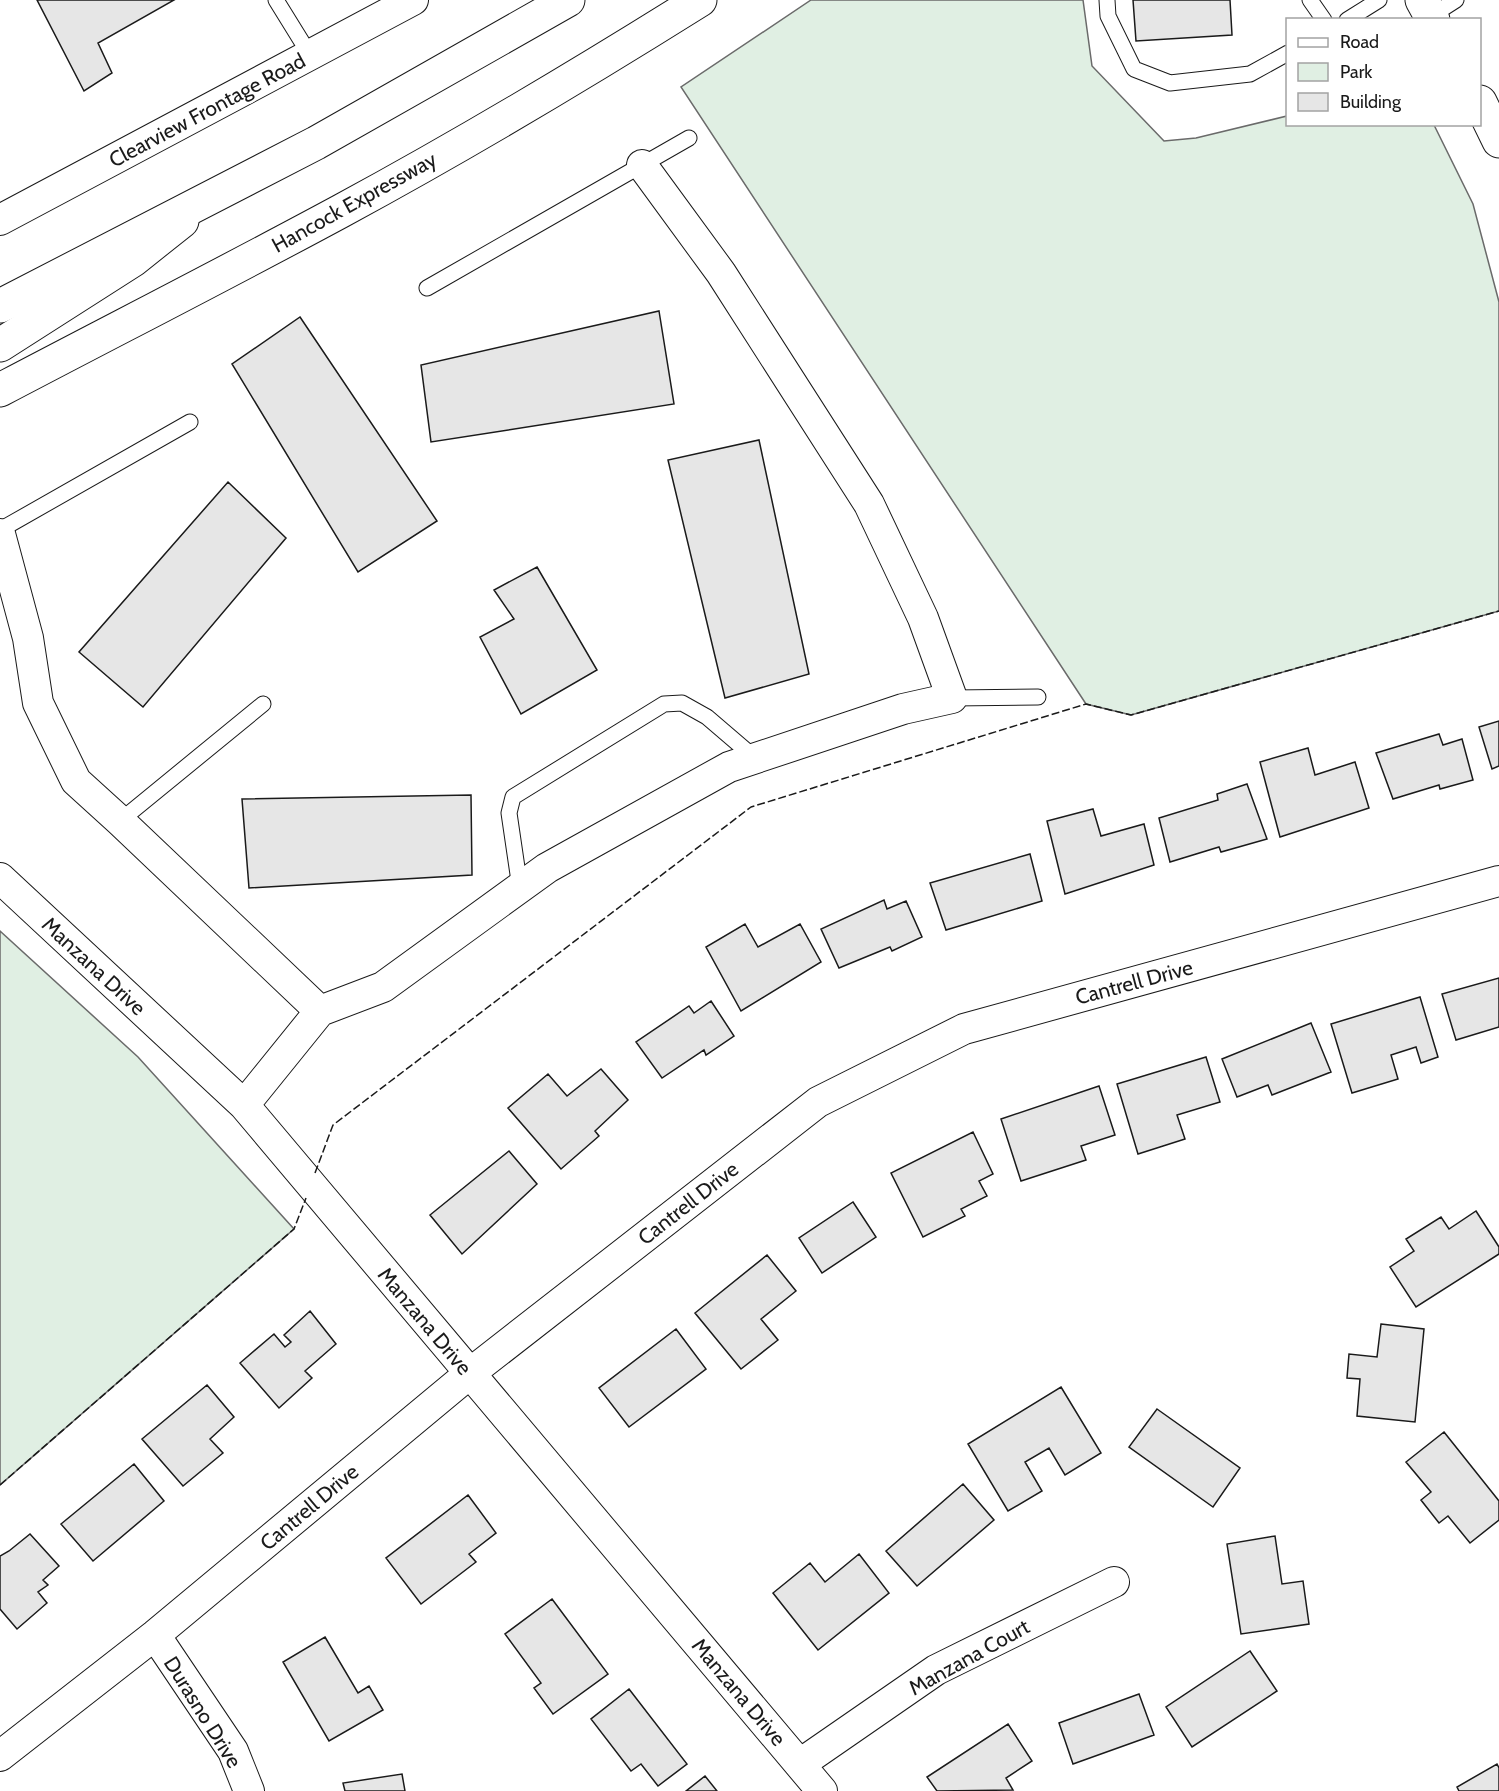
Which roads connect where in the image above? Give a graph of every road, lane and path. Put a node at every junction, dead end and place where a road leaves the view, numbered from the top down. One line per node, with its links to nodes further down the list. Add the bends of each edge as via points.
1 (276, 0): 11 (lane)
2 (413, 0): 11 (street, Clearview Frontage Road)
3 (568, 0): 16 (main road)
4 (700, 0): 21 (main road, Hancock Expressway, via 597,65 428,162)
5 (1107, 0): 10 (lane, via 1108,16 1134,69 1170,83 1250,74)
6 (1310, 0): 8 (lane)
7 (1379, 0): 9 (lane)
8 (1323, 18)
9 (1350, 18)
10 (1286, 54)
11 (310, 55): 17 (street, Clearview Frontage Road)
12 (1481, 106): 14 (main road)
13 (689, 138): 15 (lane)
14 (1499, 141)
15 (642, 165): 18 (lane); 25 (street, via 721,273 869,504 923,618)
16 (214, 196): 19 (main road); 20 (main road, via 133,260)
17 (1, 216)
18 (427, 288)
19 (0, 306)
20 (0, 345)
21 (0, 390)
22 (190, 422): 23 (lane)
23 (0, 532): 28 (street, via 28,638 38,704 76,781)
24 (1038, 697): 25 (lane)
25 (952, 698): 27 (street, via 903,709)
26 (262, 704): 28 (lane)
27 (757, 759): 31 (street, via 729,767 547,868); 31 (lane, via 707,717 682,703 664,704 513,797 509,813)
28 (120, 821): 32 (street)
29 (0, 878): 33 (street, Manzana Drive)
30 (1499, 881): 34 (street, Cantrell Drive, via 964,1029 818,1102)
31 (520, 888): 32 (street, via 383,987)
32 (320, 1011): 33 (street)
33 (244, 1105): 34 (street, Manzana Drive)
34 (469, 1374): 36 (street, Cantrell Drive); 38 (street, Manzana Drive)
35 (1114, 1582): 38 (street, Manzana Court, via 936,1670)
36 (155, 1635): 37 (street, Cantrell Drive); 39 (street, Durasno Drive, via 233,1751)
37 (0, 1756)
38 (800, 1764): 40 (street, Manzana Drive)
39 (249, 1791)
40 (822, 1791)

